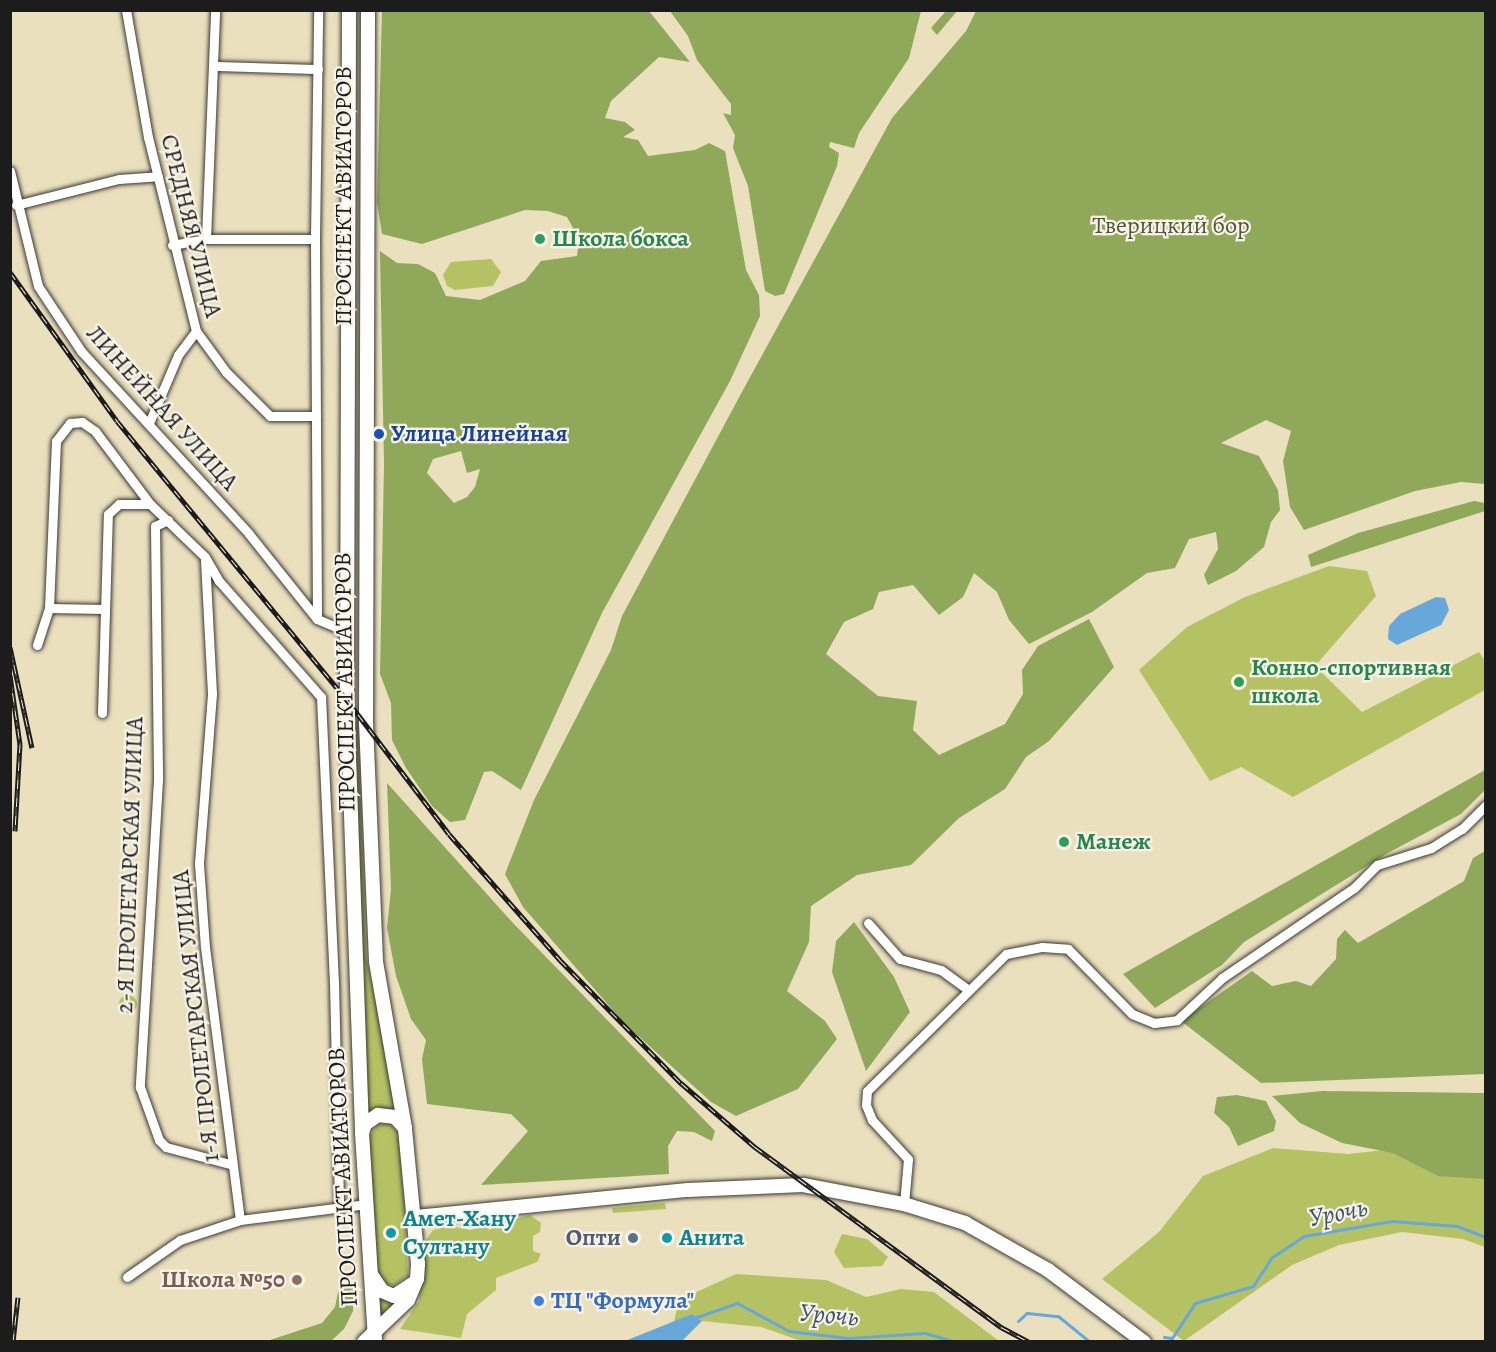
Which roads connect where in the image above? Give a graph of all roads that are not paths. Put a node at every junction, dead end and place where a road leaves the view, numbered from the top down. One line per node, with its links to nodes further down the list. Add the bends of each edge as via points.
1 (126, 10): 9 (street, СРЕДНЯЯ УЛИЦА)
2 (215, 10): 6 (street)
3 (318, 10): 7 (street, ПРОСПЕКТ АВИАТОРОВ)
4 (349, 10): 23 (main road, ПРОСПЕКТ АВИАТОРОВ)
5 (368, 10): 29 (main road, ПРОСПЕКТ АВИАТОРОВ, via 366,723 376,961)
6 (214, 66): 7 (street); 11 (street)
7 (318, 69): 12 (street, ПРОСПЕКТ АВИАТОРОВ)
8 (10, 171): 10 (street, ЛИНЕЙНАЯ УЛИЦА)
9 (158, 177): 10 (street, via 119,179); 13 (street, СРЕДНЯЯ УЛИЦА)
10 (16, 205): 16 (street, ЛИНЕЙНАЯ УЛИЦА, via 38,286 81,351)
11 (206, 239): 12 (street); 13 (street)
12 (315, 239): 15 (street, ПРОСПЕКТ АВИАТОРОВ)
13 (172, 245): 14 (street, СРЕДНЯЯ УЛИЦА)
14 (196, 332): 15 (street, СРЕДНЯЯ УЛИЦА, via 226,372 270,416); 16 (street, via 178,355)
15 (316, 416): 22 (street, ПРОСПЕКТ АВИАТОРОВ)
16 (149, 423): 22 (street, ЛИНЕЙНАЯ УЛИЦА, via 249,534)
17 (150, 504): 18 (street); 20 (street, via 89,425 70,423 56,441); 21 (street, via 119,504 108,514)
18 (168, 520): 19 (street); 31 (street, 2-Я ПРОЛЕТАРСКАЯ УЛИЦА, via 155,526 158,780 140,1087 159,1140 166,1147)
19 (205, 557): 31 (street, 1-Я ПРОЛЕТАРСКАЯ УЛИЦА, via 212,694 199,864); 34 (street, ПРОСПЕКТ АВИАТОРОВ, via 219,581 321,697)
20 (49, 608): 21 (street); 24 (street)
21 (105, 609): 25 (street)
22 (317, 619): 23 (street, ЛИНЕЙНАЯ УЛИЦА)
23 (347, 632): 30 (main road, ПРОСПЕКТ АВИАТОРОВ)
24 (37, 645)
25 (102, 713)
26 (1485, 806): 28 (street, via 1462,830 1431,848 1377,865 1354,888 1222,978 1177,1020 1154,1023 1132,1014 1068,949 1042,947 1006,954)
27 (868, 923): 28 (street, via 900,959 941,970)
28 (969, 990): 33 (street, via 867,1091 866,1105 872,1120 908,1159)
29 (405, 1128): 30 (main road, via 395,1117 378,1115 365,1124); 35 (main road, ПРОСПЕКТ АВИАТОРОВ)
30 (362, 1133): 32 (main road, ПРОСПЕКТ АВИАТОРОВ)
31 (230, 1164): 36 (street, 1-Я ПРОЛЕТАРСКАЯ УЛИЦА)
32 (367, 1204): 34 (street); 37 (main road, ПРОСПЕКТ АВИАТОРОВ)
33 (904, 1204): 35 (main road, via 803,1185 688,1190); 41 (main road, via 965,1224 1001,1241)
34 (339, 1207): 36 (street)
35 (416, 1217): 39 (main road, ПРОСПЕКТ АВИАТОРОВ)
36 (240, 1220): 38 (street, via 180,1240)
37 (372, 1275): 39 (main road, via 382,1291 394,1296 406,1292); 40 (main road, ПРОСПЕКТ АВИАТОРОВ)
38 (127, 1277)
39 (417, 1279): 40 (main road, ПРОСПЕКТ АВИАТОРОВ, via 408,1300)
40 (371, 1339)
41 (1144, 1341)

